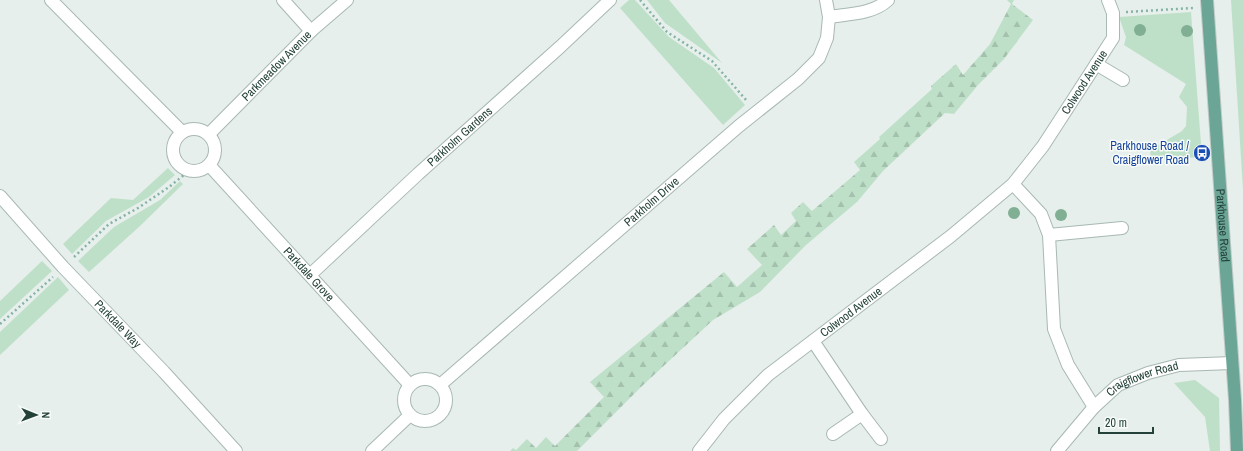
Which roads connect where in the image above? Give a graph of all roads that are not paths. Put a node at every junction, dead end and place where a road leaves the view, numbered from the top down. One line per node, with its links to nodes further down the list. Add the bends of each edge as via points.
1 (51, 0): 13 (street)
2 (284, 0): 10 (street)
3 (347, 0): 10 (street, Parkmeadow Avenue)
4 (610, 0): 20 (street, Parkholm Gardens)
5 (826, 0): 9 (street, Parkholm Drive)
6 (888, 0): 9 (street, via 880,7)
7 (1108, 0): 11 (street, Colwood Avenue, via 1113,13 1113,38)
8 (1207, 4): 22 (main road, Parkhouse Road)
9 (829, 18): 24 (street, Parkholm Drive, via 827,38 819,58 798,79 756,112)
10 (310, 31): 14 (street, Parkmeadow Avenue)
11 (1096, 64): 12 (street); 16 (street, Colwood Avenue, via 1043,146)
12 (1123, 80)
13 (182, 132): 14 (street, via 196,129); 15 (street, via 173,149 175,159 181,166 190,170 197,171)
14 (208, 134): 15 (street, via 214,144 214,155)
15 (209, 165): 20 (street, Parkdale Grove)
16 (1013, 184): 19 (street, via 1041,214); 21 (street, Colwood Avenue, via 951,236)
17 (0, 196): 30 (street, Parkdale Way)
18 (1122, 228): 19 (street)
19 (1049, 235): 25 (street, via 1054,329 1068,365)
20 (310, 275): 23 (street, Parkdale Grove)
21 (813, 340): 26 (street); 32 (street, Colwood Avenue, via 768,374 724,419)
22 (1232, 363): 25 (street, Craigflower Road, via 1179,365 1148,374 1118,385); 34 (main road, Parkhouse Road)
23 (409, 384): 24 (street, via 419,379 431,379); 27 (street, via 403,394 404,406)
24 (440, 385): 27 (street, via 446,395 446,406 440,416 430,421 419,421)
25 (1094, 407): 33 (street, Craigflower Road)
26 (862, 414): 28 (street); 29 (street)
27 (409, 416): 31 (street)
28 (833, 434)
29 (881, 439)
30 (236, 451)
31 (372, 451)
32 (699, 451)
33 (1057, 451)
34 (1237, 451)

